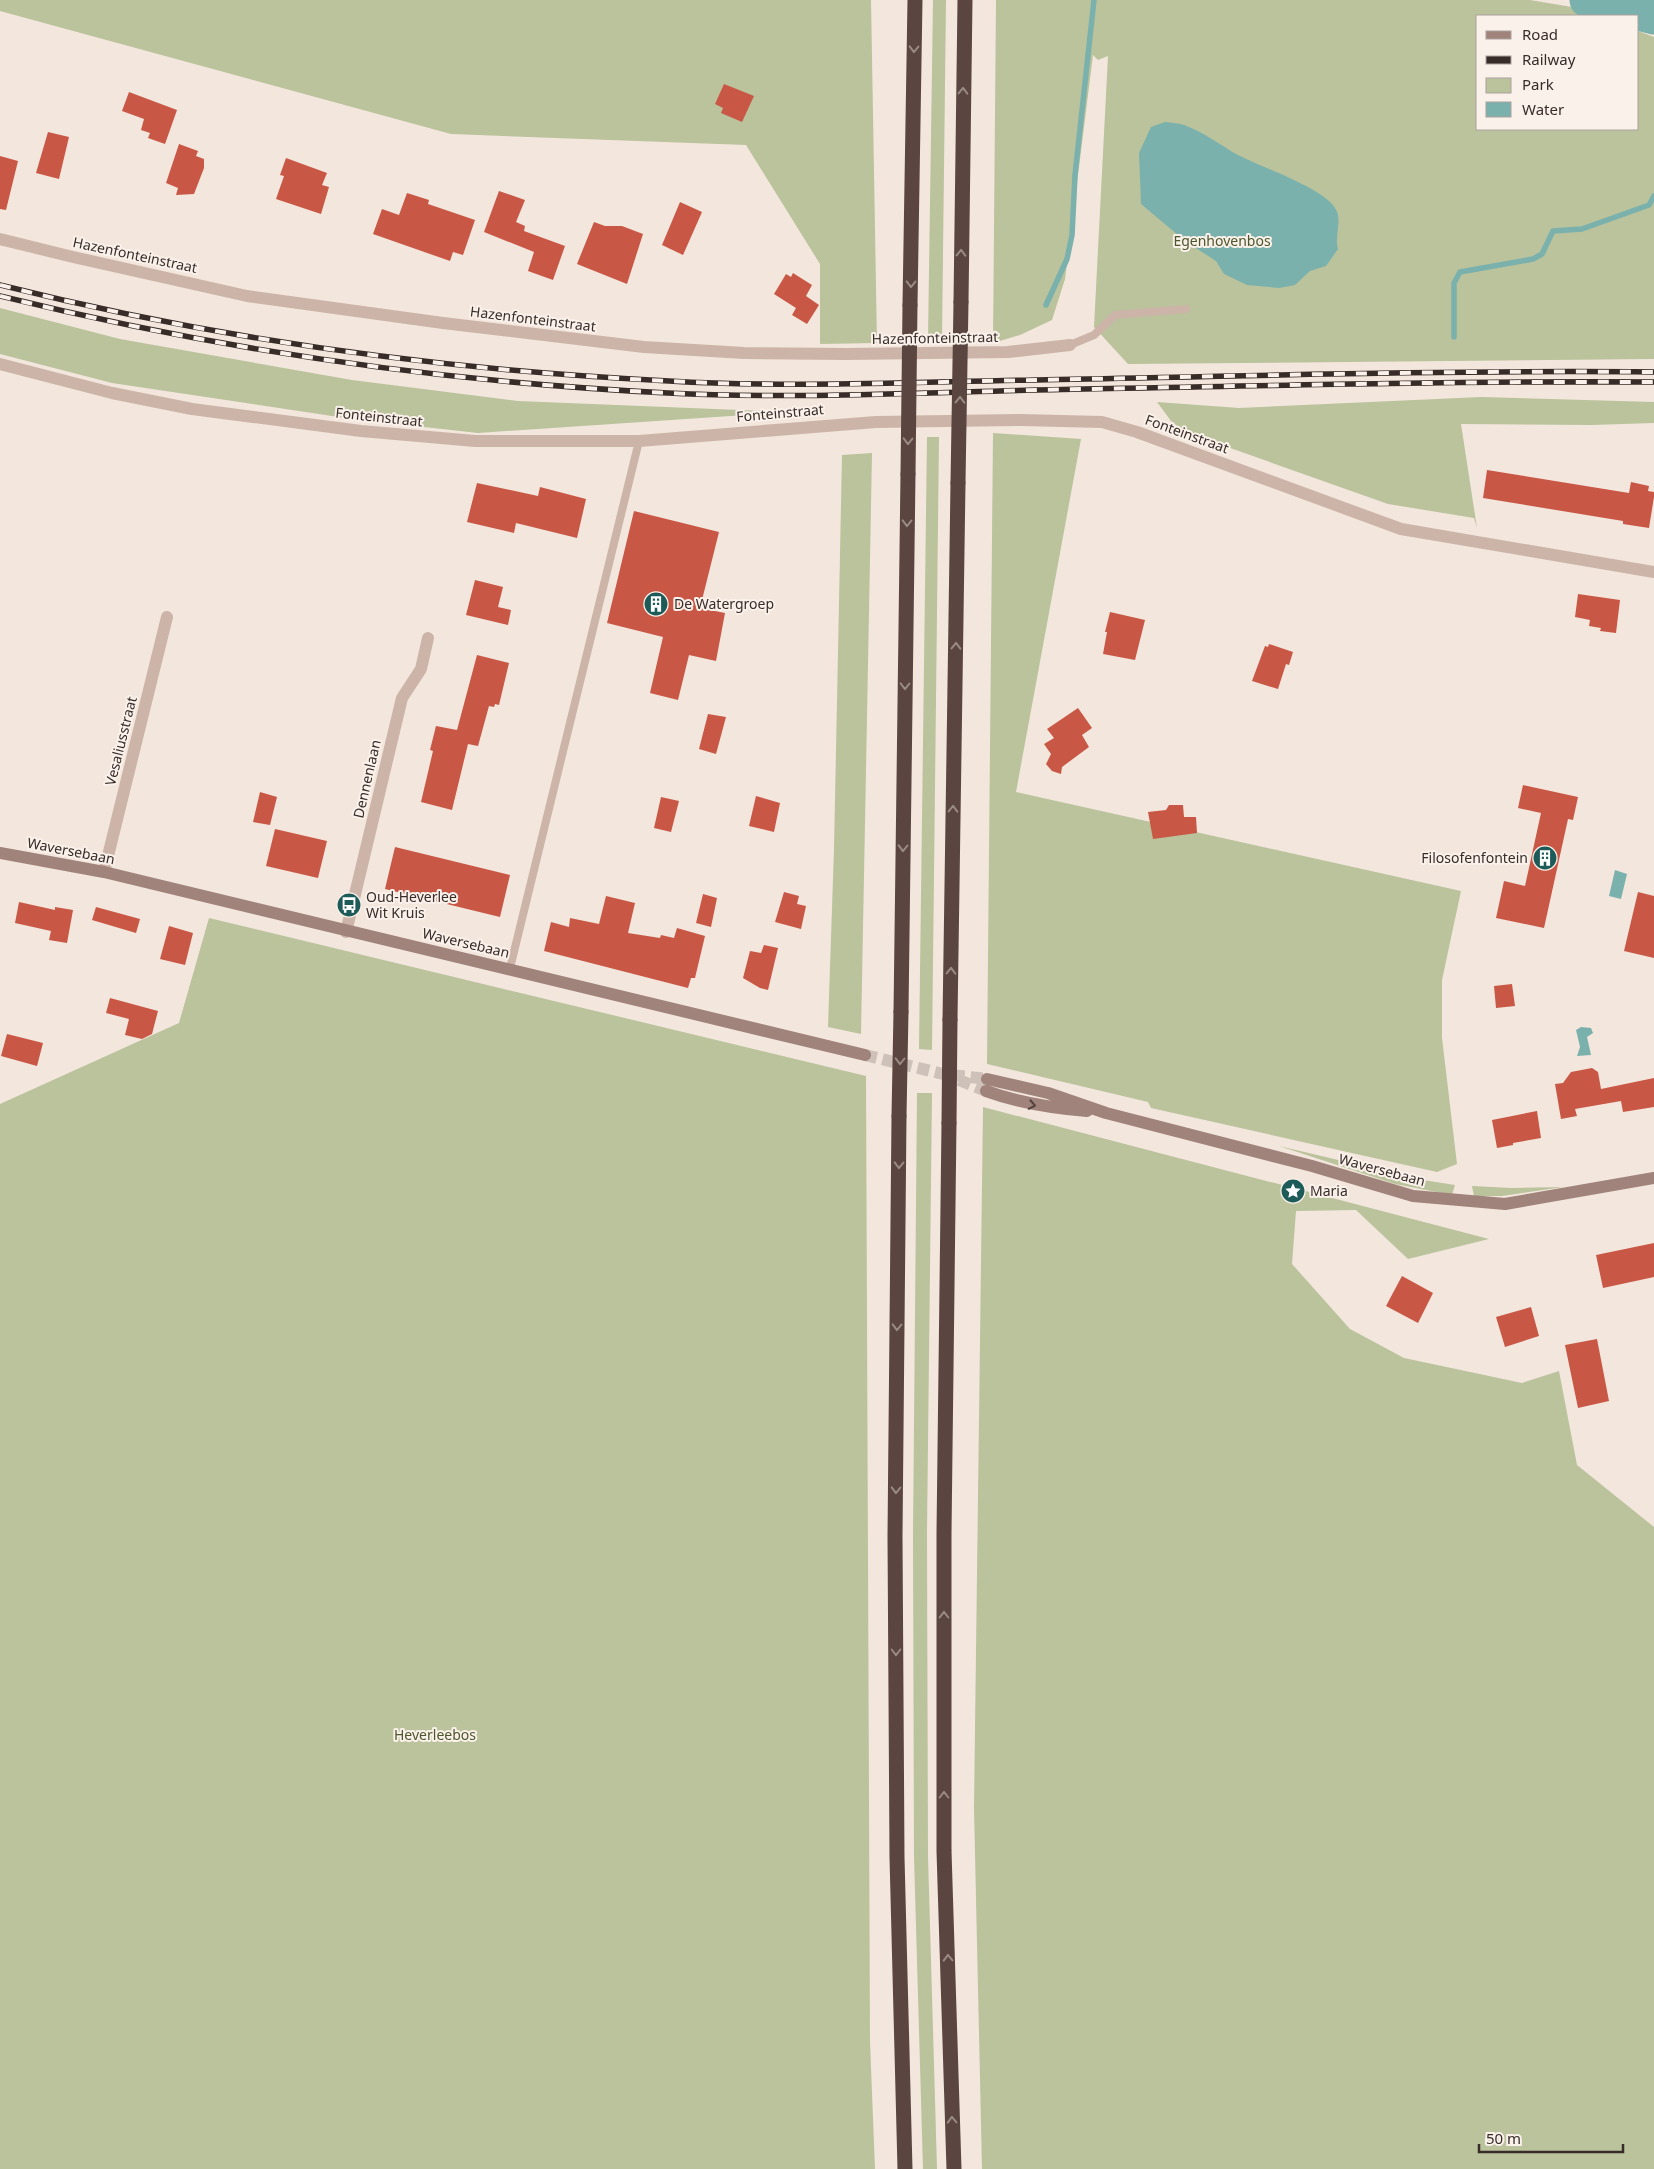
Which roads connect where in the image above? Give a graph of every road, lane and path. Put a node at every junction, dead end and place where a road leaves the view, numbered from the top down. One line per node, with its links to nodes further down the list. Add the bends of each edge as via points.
1 (915, 0): 18 (highway, one-way to 18, bridge, via 895,1536 896,1838)
2 (965, 0): 19 (highway, one-way to 2, bridge, via 944,1852 944,1533)
3 (0, 239): 5 (street, Hazenfonteinstraat, via 247,296 644,347 744,353 856,354 1008,352)
4 (1186, 309): 5 (lane, via 1115,315 1094,335)
5 (1070, 345)
6 (0, 364): 7 (street, Fonteinstraat, via 112,394 361,431 475,440)
7 (639, 441): 8 (street, Fonteinstraat, via 858,422 1102,422 1138,432 1401,529); 14 (lane)
8 (1654, 572)
9 (168, 617): 12 (street, Vesaliusstraat)
10 (428, 638): 13 (street, Dennenlaan, via 421,669 402,698)
11 (0, 853): 12 (street, Waversebaan)
12 (104, 872): 13 (street, Waversebaan)
13 (346, 932): 14 (street, Waversebaan)
14 (510, 968): 15 (street, Waversebaan)
15 (865, 1055)
16 (986, 1085): 17 (street, Waversebaan, via 1021,1103 1106,1113 1312,1166 1413,1196 1505,1204)
17 (1654, 1178)
18 (905, 2169)
19 (954, 2169)

